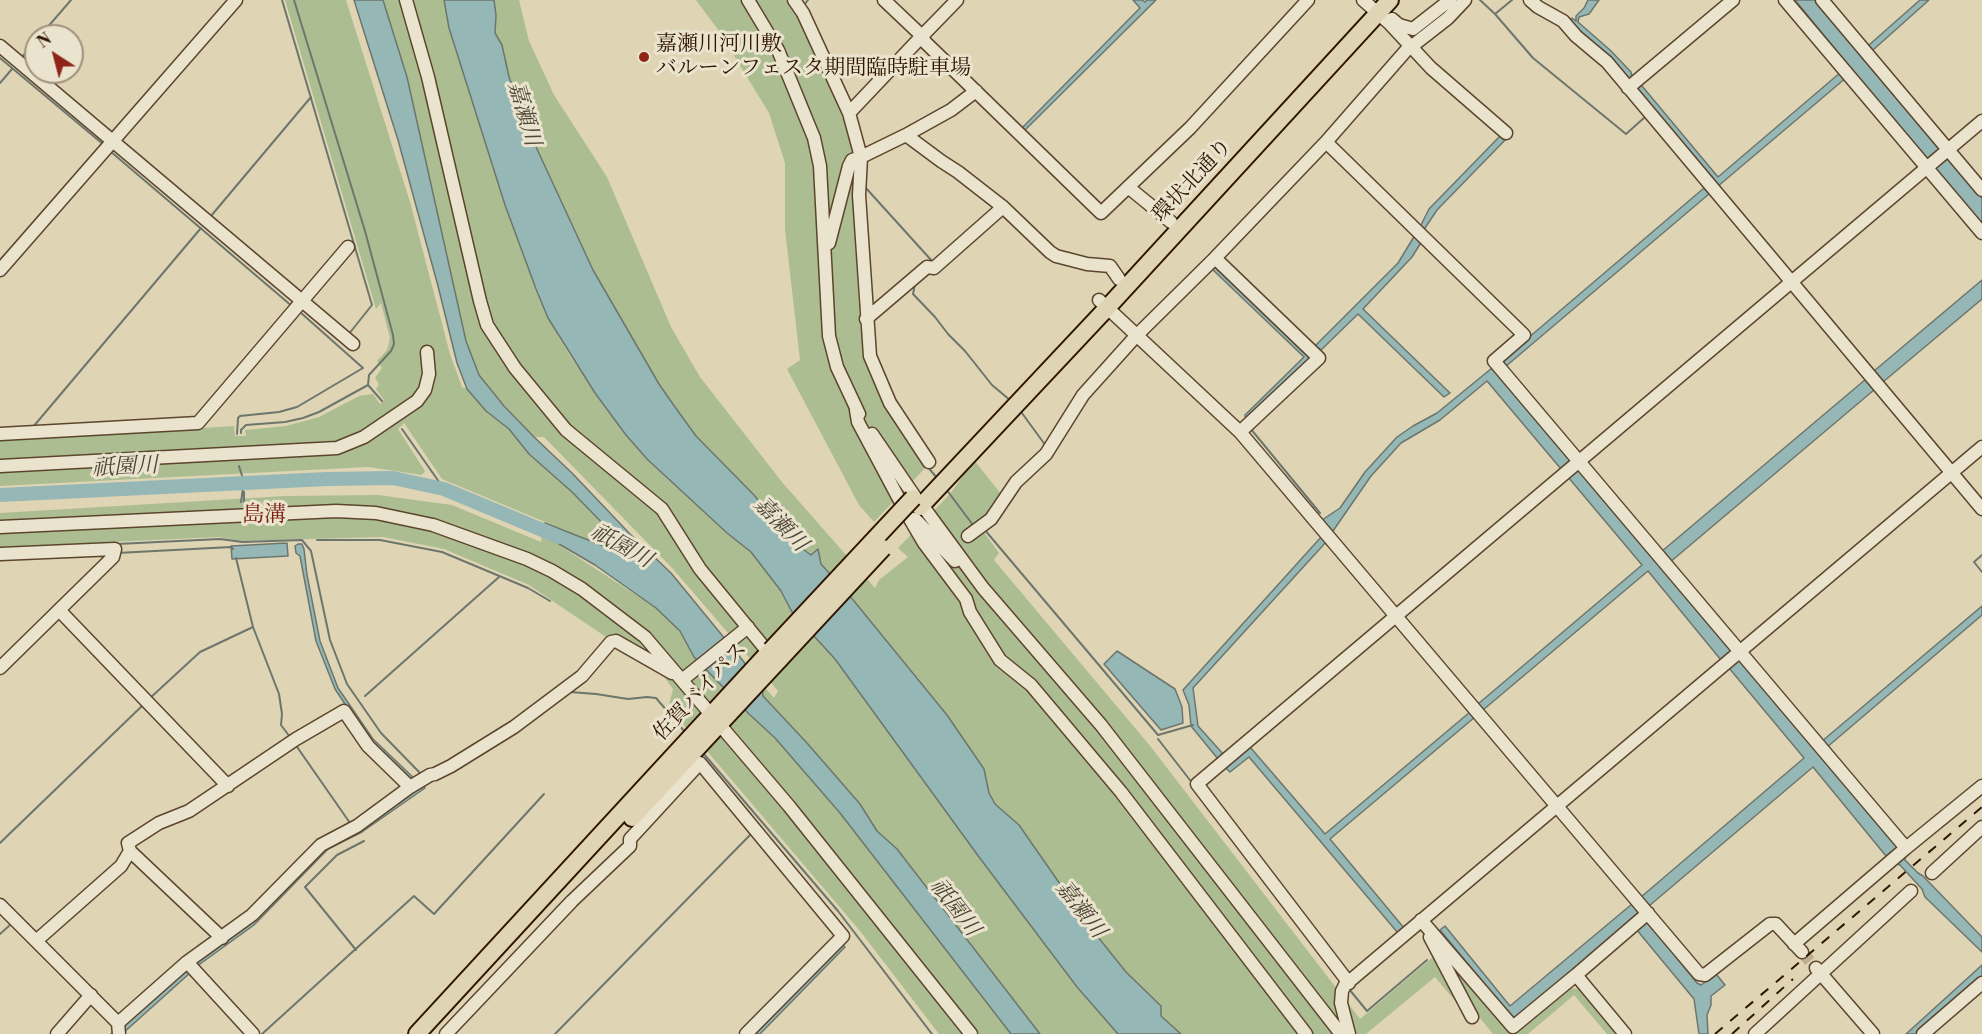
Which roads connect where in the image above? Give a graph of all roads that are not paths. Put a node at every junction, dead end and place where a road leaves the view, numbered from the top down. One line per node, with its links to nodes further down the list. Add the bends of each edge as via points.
1 (236, 0): 25 (street)
2 (406, 0): 64 (street, via 487,325 515,368 566,430 662,509 700,569)
3 (748, 0): 36 (street, via 778,50 814,138 820,166)
4 (794, 0): 21 (street)
5 (884, 0): 16 (street)
6 (957, 0): 16 (street)
7 (1308, 0): 30 (street)
8 (1390, 0): 15 (highway, 環状北通り)
9 (1450, 0): 15 (street, via 1413,29 1399,25)
10 (1465, 0): 17 (street, via 1416,43)
11 (1530, 0): 19 (street, via 1563,21)
12 (1732, 0): 19 (street)
13 (1785, 0): 29 (street)
14 (1822, 0): 27 (street)
15 (1376, 7): 17 (street); 33 (highway, 環状北通り); 42 (highway, 環状北通り)
16 (922, 36): 20 (street); 21 (street)
17 (1407, 43): 23 (street); 26 (street)
18 (0, 46): 25 (street)
19 (1632, 84): 40 (street)
20 (973, 93): 24 (street); 30 (street, via 1101,213)
21 (849, 114): 28 (street)
22 (1982, 121): 27 (street)
23 (1506, 133)
24 (906, 135): 28 (street); 32 (street)
25 (114, 141): 38 (street); 41 (street)
26 (1326, 142): 37 (street); 54 (street, via 1524,335 1494,360)
27 (1946, 151): 29 (street); 31 (street)
28 (856, 159): 36 (street, via 849,166); 43 (street)
29 (1929, 166): 34 (street); 40 (street)
30 (1131, 189): 33 (street)
31 (1982, 190)
32 (1003, 207): 39 (street, via 1056,256 1110,266); 43 (street, via 934,268 927,267)
33 (1171, 222): 39 (highway, 環状北通り)
34 (1982, 233)
35 (348, 247): 41 (street)
36 (825, 252): 48 (street, via 829,336 837,367)
37 (1213, 261): 44 (street); 49 (street, via 1319,358)
38 (0, 270)
39 (1119, 279): 42 (highway, 環状北通り)
40 (1791, 283): 54 (street); 55 (street)
41 (302, 302): 45 (street); 50 (street, via 198,423)
42 (1103, 304): 44 (street); 47 (highway, 環状北通り)
43 (866, 319): 52 (street, via 870,356 890,402)
44 (1136, 336): 49 (street); 59 (street, via 1083,395 1046,454)
45 (353, 344)
46 (427, 352): 53 (street, via 429,374 417,401 364,437 337,448)
47 (1024, 386): 56 (highway, 佐賀バイパス)
48 (856, 410): 56 (street); 56 (street, via 858,422)
49 (1240, 432): 63 (street)
50 (0, 434)
51 (1982, 447): 55 (street)
52 (929, 462)
53 (0, 466)
54 (1573, 466): 63 (street); 65 (street)
55 (1951, 473): 57 (street); 65 (street)
56 (917, 502): 61 (street); 61 (street, via 920,523); 66 (highway, 佐賀バイパス, bridge); 100 (street, via 924,543 966,599 1000,660 1031,685 1121,792)
57 (1982, 509)
58 (0, 527): 68 (street, via 336,511 403,517 552,571 622,617)
59 (977, 530)
60 (0, 554): 62 (street, via 114,553)
61 (983, 588): 101 (street, via 1101,725)
62 (59, 610): 67 (street); 70 (street)
63 (1397, 616): 73 (street); 88 (street, via 1197,784)
64 (748, 627): 66 (street); 68 (street)
65 (1739, 651): 73 (street); 77 (street)
66 (773, 657): 69 (highway, 佐賀バイパス)
67 (0, 668)
68 (682, 680): 69 (street); 72 (street, via 616,641 611,642 582,676 514,728)
69 (715, 720): 75 (highway, 佐賀バイパス); 99 (street, via 789,806)
70 (228, 786): 72 (street, via 344,711 368,746); 76 (street, via 128,843)
71 (1982, 786): 77 (street)
72 (410, 787): 83 (street, via 321,845 252,915)
73 (1558, 806): 81 (street); 82 (street)
74 (1982, 827): 78 (street)
75 (595, 849): 95 (highway, 佐賀バイパス); 96 (highway, 佐賀バイパス)
76 (130, 851): 83 (street); 84 (street, via 121,866)
77 (1899, 853): 81 (street, via 1798,948 1776,924 1770,924 1705,975 1699,974)
78 (1932, 873)
79 (1911, 891): 86 (street)
80 (0, 905): 84 (street)
81 (1640, 913): 87 (street)
82 (1421, 920): 87 (street, via 1513,1027); 88 (street); 91 (street)
83 (222, 938): 85 (street)
84 (36, 941): 90 (street)
85 (187, 962): 92 (street); 94 (street)
86 (1817, 970): 104 (street); 105 (street)
87 (1576, 975): 103 (street)
88 (1349, 983): 102 (street, via 1342,991 1341,1003)
89 (1981, 985): 106 (street)
90 (91, 995): 92 (street); 93 (street)
91 (1472, 1017)
92 (118, 1029)
93 (57, 1034)
94 (253, 1034)
95 (417, 1034)
96 (430, 1034)
97 (446, 1034): 98 (street, via 630,846 630,838 700,763 843,936)
98 (746, 1034)
99 (970, 1034)
100 (1306, 1034)
101 (1341, 1034)
102 (1349, 1034)
103 (1625, 1034)
104 (1755, 1034)
105 (1873, 1034)
106 (1923, 1034)

